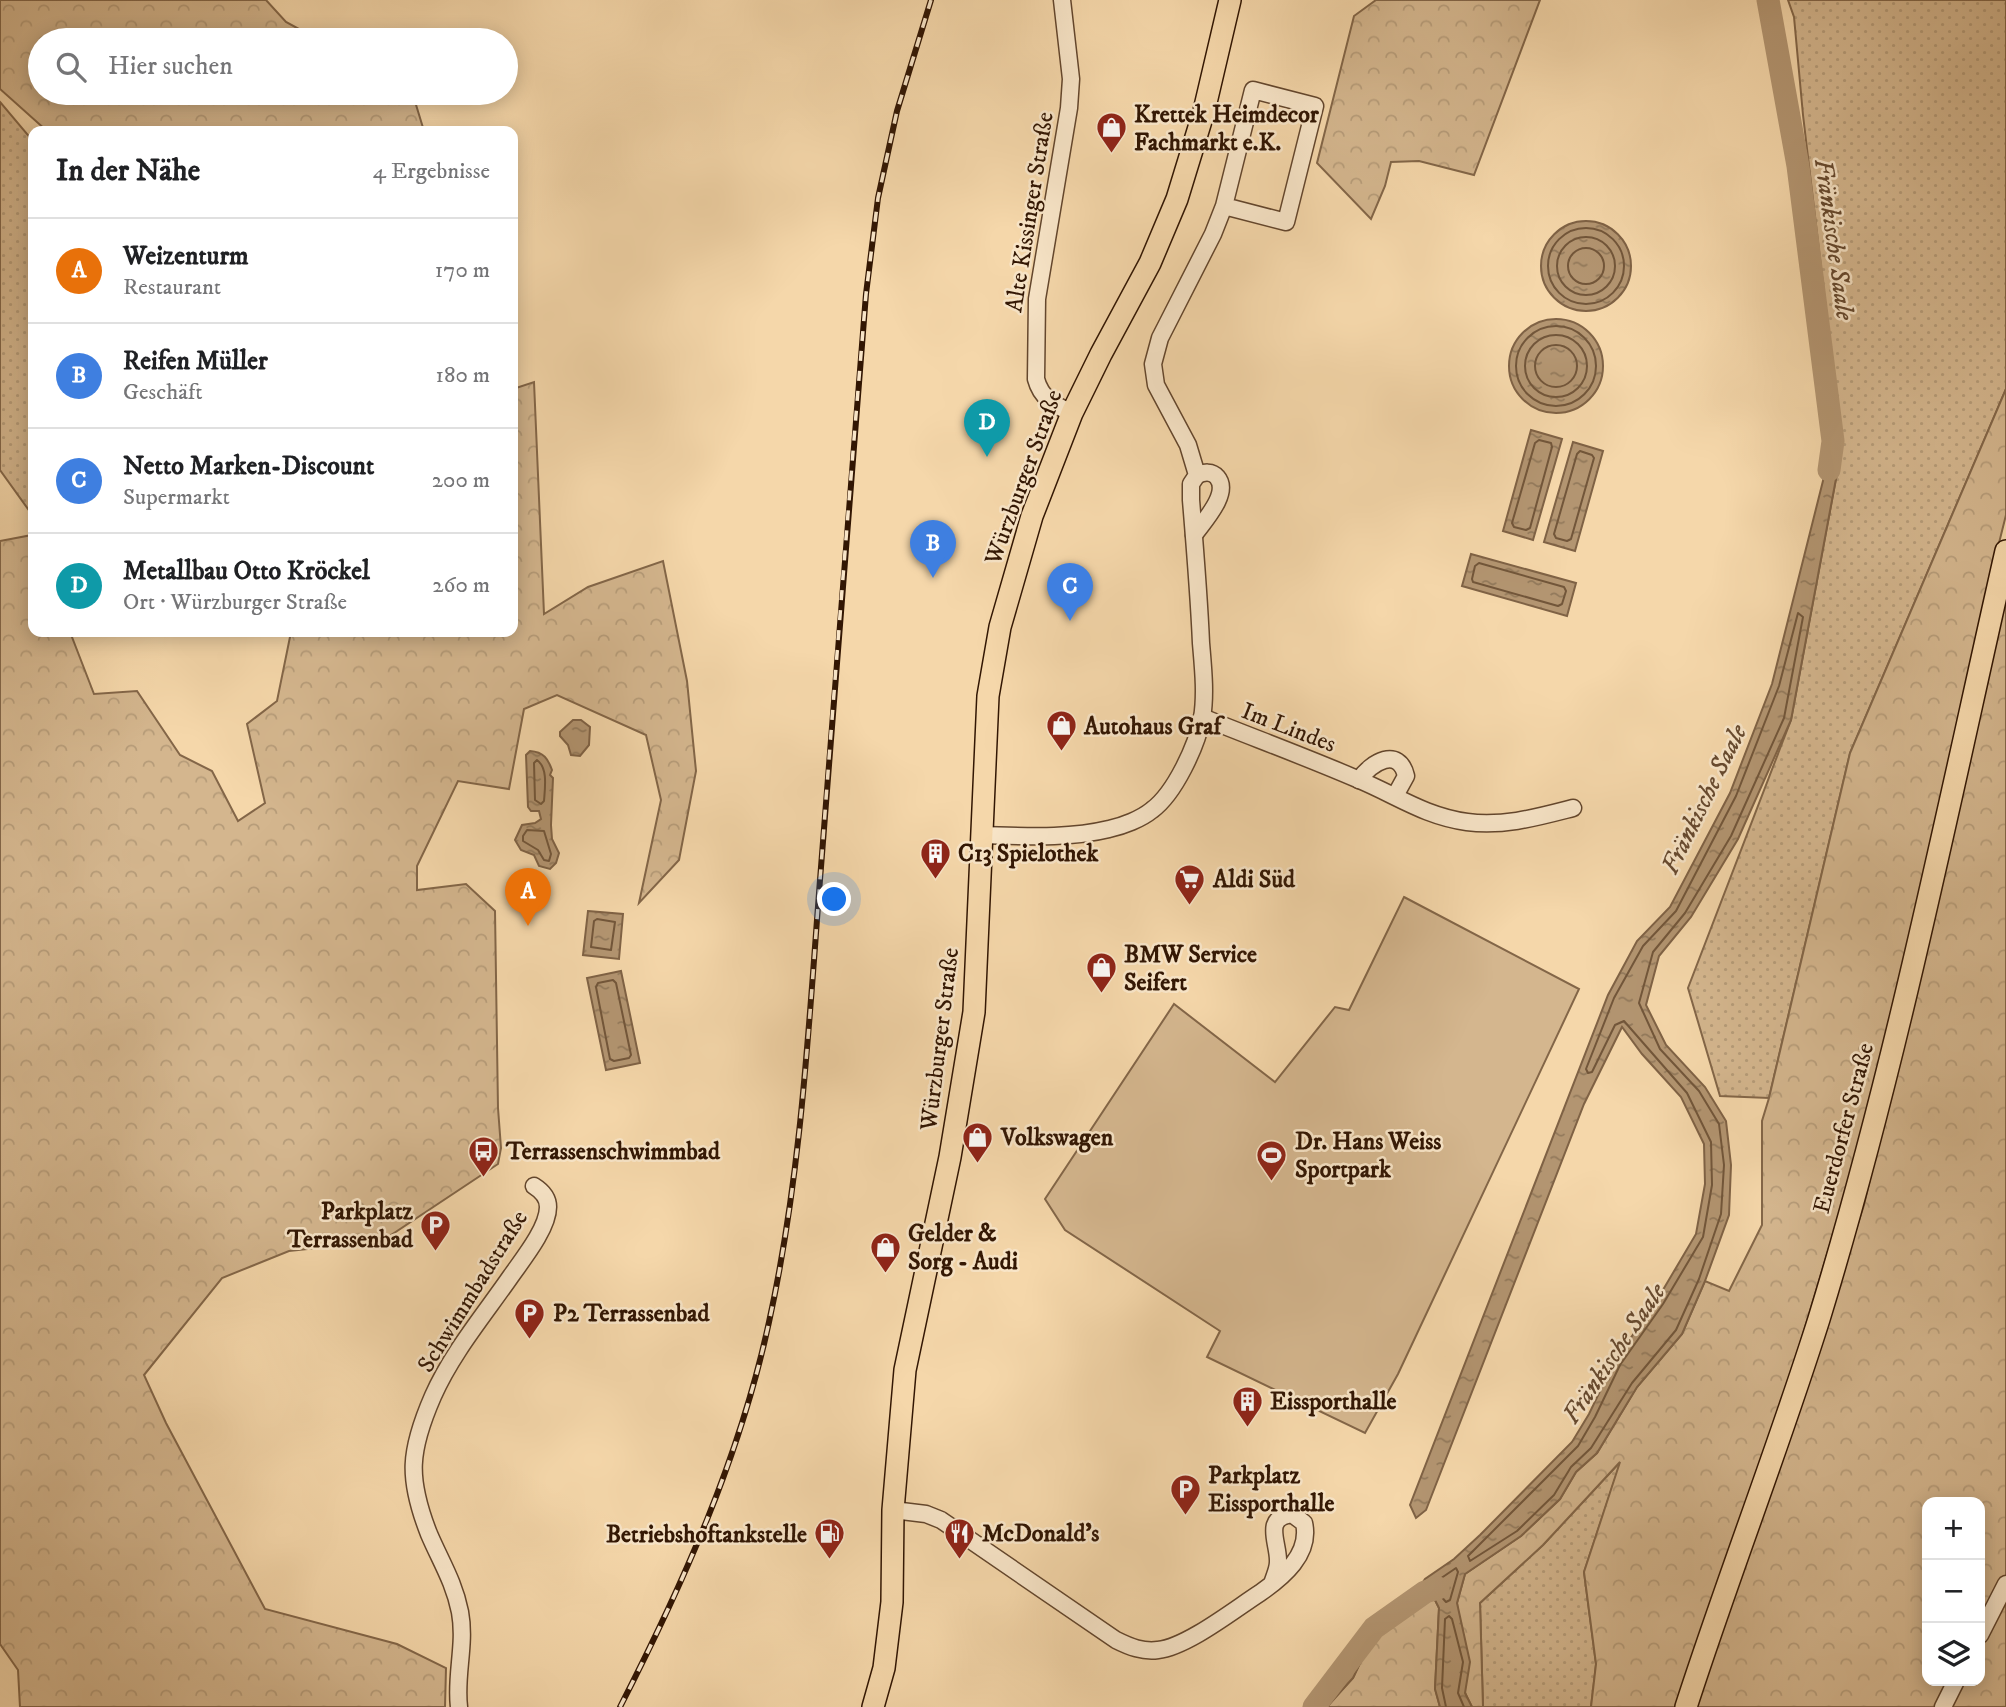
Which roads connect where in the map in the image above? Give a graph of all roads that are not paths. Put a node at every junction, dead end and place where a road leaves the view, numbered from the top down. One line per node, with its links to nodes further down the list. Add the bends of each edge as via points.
1 (1062, 0): 4 (street, Alte Kissinger Straße, via 1069,108 1037,299 1036,379 1048,400)
2 (1230, 0): 4 (main road, Würzburger Straße, via 1192,156 1173,211)
3 (1224, 206): 3 (street, via 1253,90 1315,106 1286,222); 5 (street, via 1160,338 1153,363 1156,384 1188,445)
4 (1072, 413): 12 (main road, Würzburger Straße, via 1032,516 1000,627 988,696)
5 (1197, 475): 6 (street, via 1191,484); 6 (street, via 1213,474 1222,488)
6 (1194, 535): 8 (street)
7 (2006, 551): 21 (main road, Euerdorfer Straße, via 1871,1134 1819,1318)
8 (1202, 718): 9 (street, Im Lindes); 12 (street, via 1175,783 1152,810 1132,821 1073,835)
9 (1359, 779): 10 (street, Im Lindes); 10 (street, Im Lindes, via 1376,763 1398,761 1406,776)
10 (1395, 796): 11 (street, Im Lindes, via 1425,812 1467,822 1528,820)
11 (1573, 808)
12 (982, 835): 14 (main road, Würzburger Straße, via 971,1033 905,1370)
13 (534, 1186): 19 (street, Schwimmbadstraße, via 547,1200 542,1226 450,1364 433,1395 414,1456 414,1483 429,1534 454,1584 461,1615 464,1645)
14 (893, 1510): 15 (street, via 941,1520 1116,1640 1144,1650 1178,1645); 20 (main road, Würzburger Straße, via 892,1602 884,1668)
15 (1272, 1584)
16 (2006, 1584): 17 (street)
17 (1985, 1625)
18 (1954, 1686): 22 (street)
19 (459, 1707)
20 (873, 1707)
21 (1686, 1707)
22 (1943, 1707)

